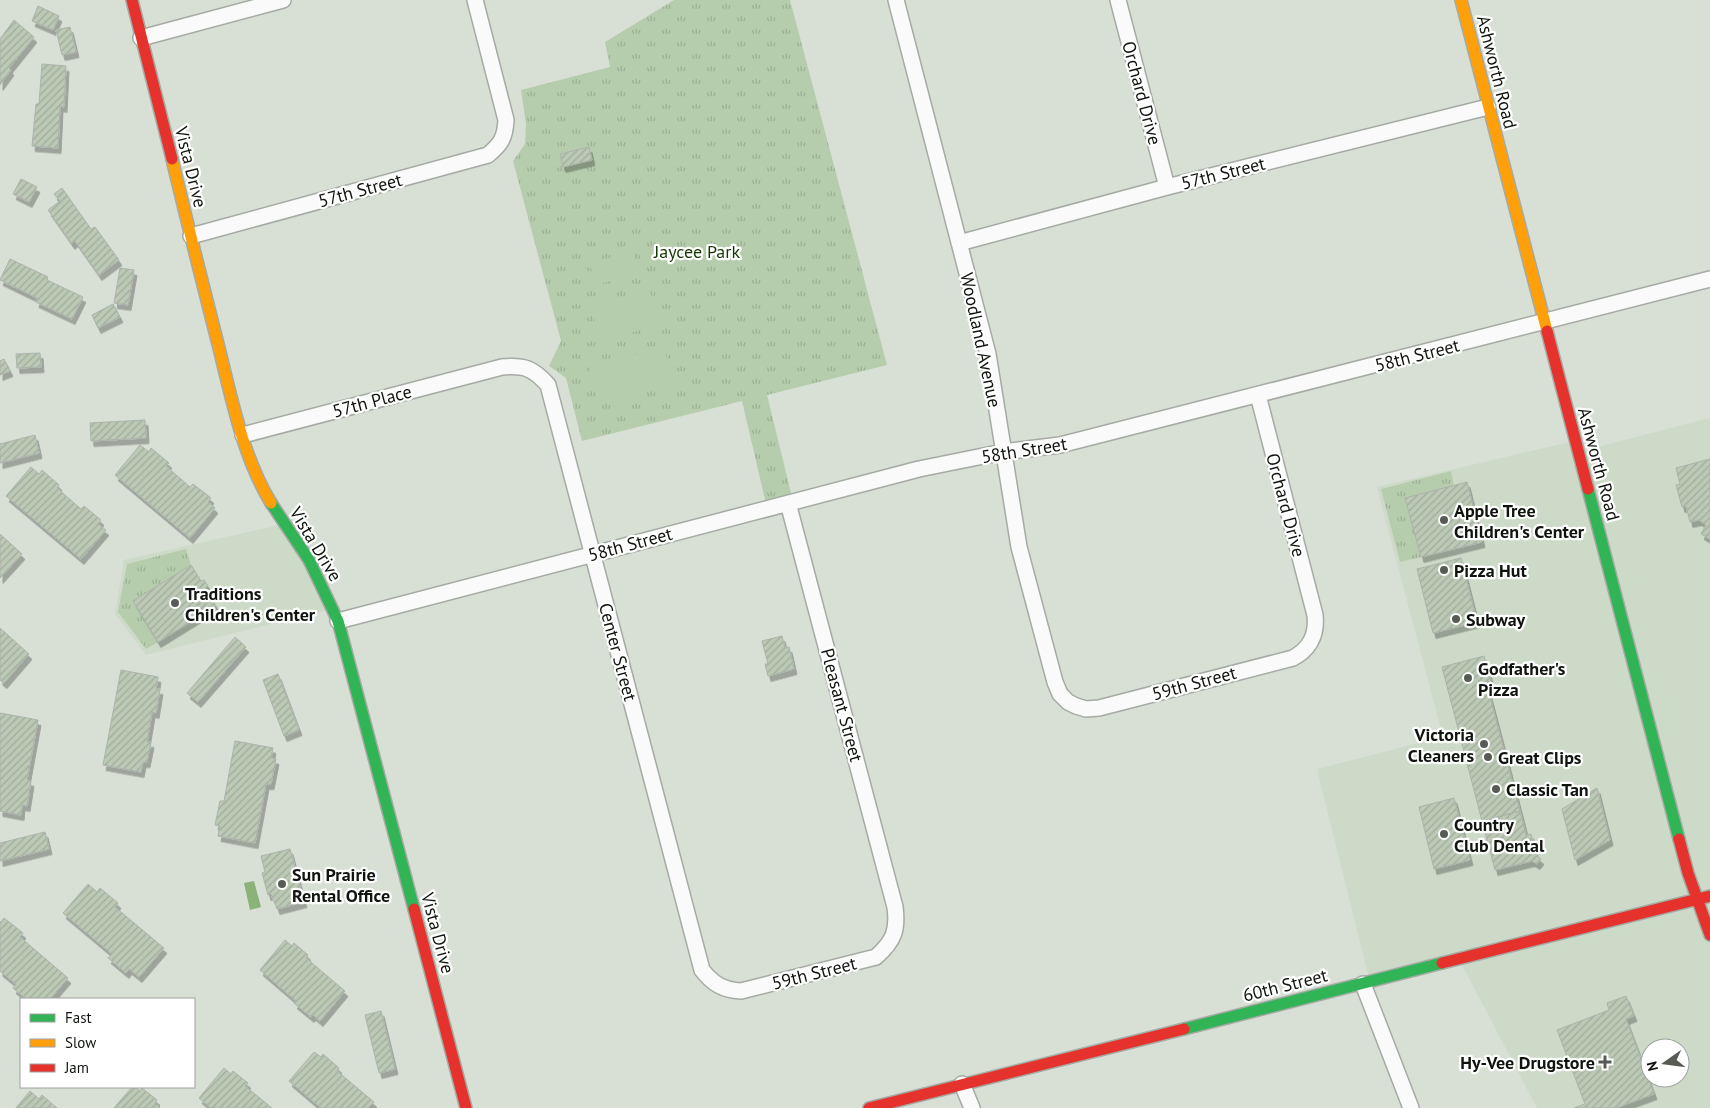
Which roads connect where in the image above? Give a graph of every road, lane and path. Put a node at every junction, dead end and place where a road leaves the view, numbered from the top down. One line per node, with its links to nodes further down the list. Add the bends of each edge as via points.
1 (132, 0): 7 (main road, Vista Drive)
2 (283, 0): 7 (street)
3 (476, 0): 10 (street, 57th Street, via 506,120 506,133 499,146 488,155)
4 (896, 0): 11 (street, Woodland Avenue)
5 (1118, 0): 9 (street, Orchard Drive)
6 (1461, 0): 8 (main road, Ashworth Road)
7 (141, 38): 10 (main road, Vista Drive)
8 (1488, 107): 9 (street, 57th Street); 13 (main road, Ashworth Road)
9 (1167, 187): 11 (street, 57th Street)
10 (191, 236): 16 (main road, Vista Drive)
11 (959, 243): 17 (street, Woodland Avenue, via 988,354)
12 (1710, 279): 13 (street, 58th Street)
13 (1544, 323): 15 (street, 58th Street); 24 (main road, Ashworth Road)
14 (502, 368): 16 (street, 57th Place); 19 (street, Center Street, via 516,366 529,369 548,385)
15 (1258, 395): 17 (street, 58th Street, via 1060,445); 20 (street, Orchard Drive)
16 (243, 435): 21 (main road, Vista Drive, via 258,479 305,553)
17 (1003, 452): 18 (street, 58th Street); 22 (street, Woodland Avenue, via 1019,547)
18 (788, 502): 19 (street, 58th Street); 25 (street, Pleasant Street)
19 (592, 554): 21 (street, 58th Street); 27 (street, Center Street)
20 (1315, 615): 22 (street, 59th Street, via 1315,631 1309,646 1289,659 1099,708 1086,709 1068,702)
21 (338, 622): 30 (main road, Vista Drive)
22 (1055, 682)
23 (1710, 896): 24 (main road, 60th Street)
24 (1696, 900): 26 (main road, Ashworth Road); 28 (main road, 60th Street)
25 (895, 907): 27 (street, 59th Street, via 897,922 894,936 876,957 741,991 717,986)
26 (1710, 935)
27 (702, 970)
28 (1363, 984): 29 (main road, 60th Street); 33 (street)
29 (962, 1084): 31 (main road, 60th Street); 32 (street)
30 (466, 1108)
31 (869, 1108)
32 (972, 1108)
33 (1412, 1108)

